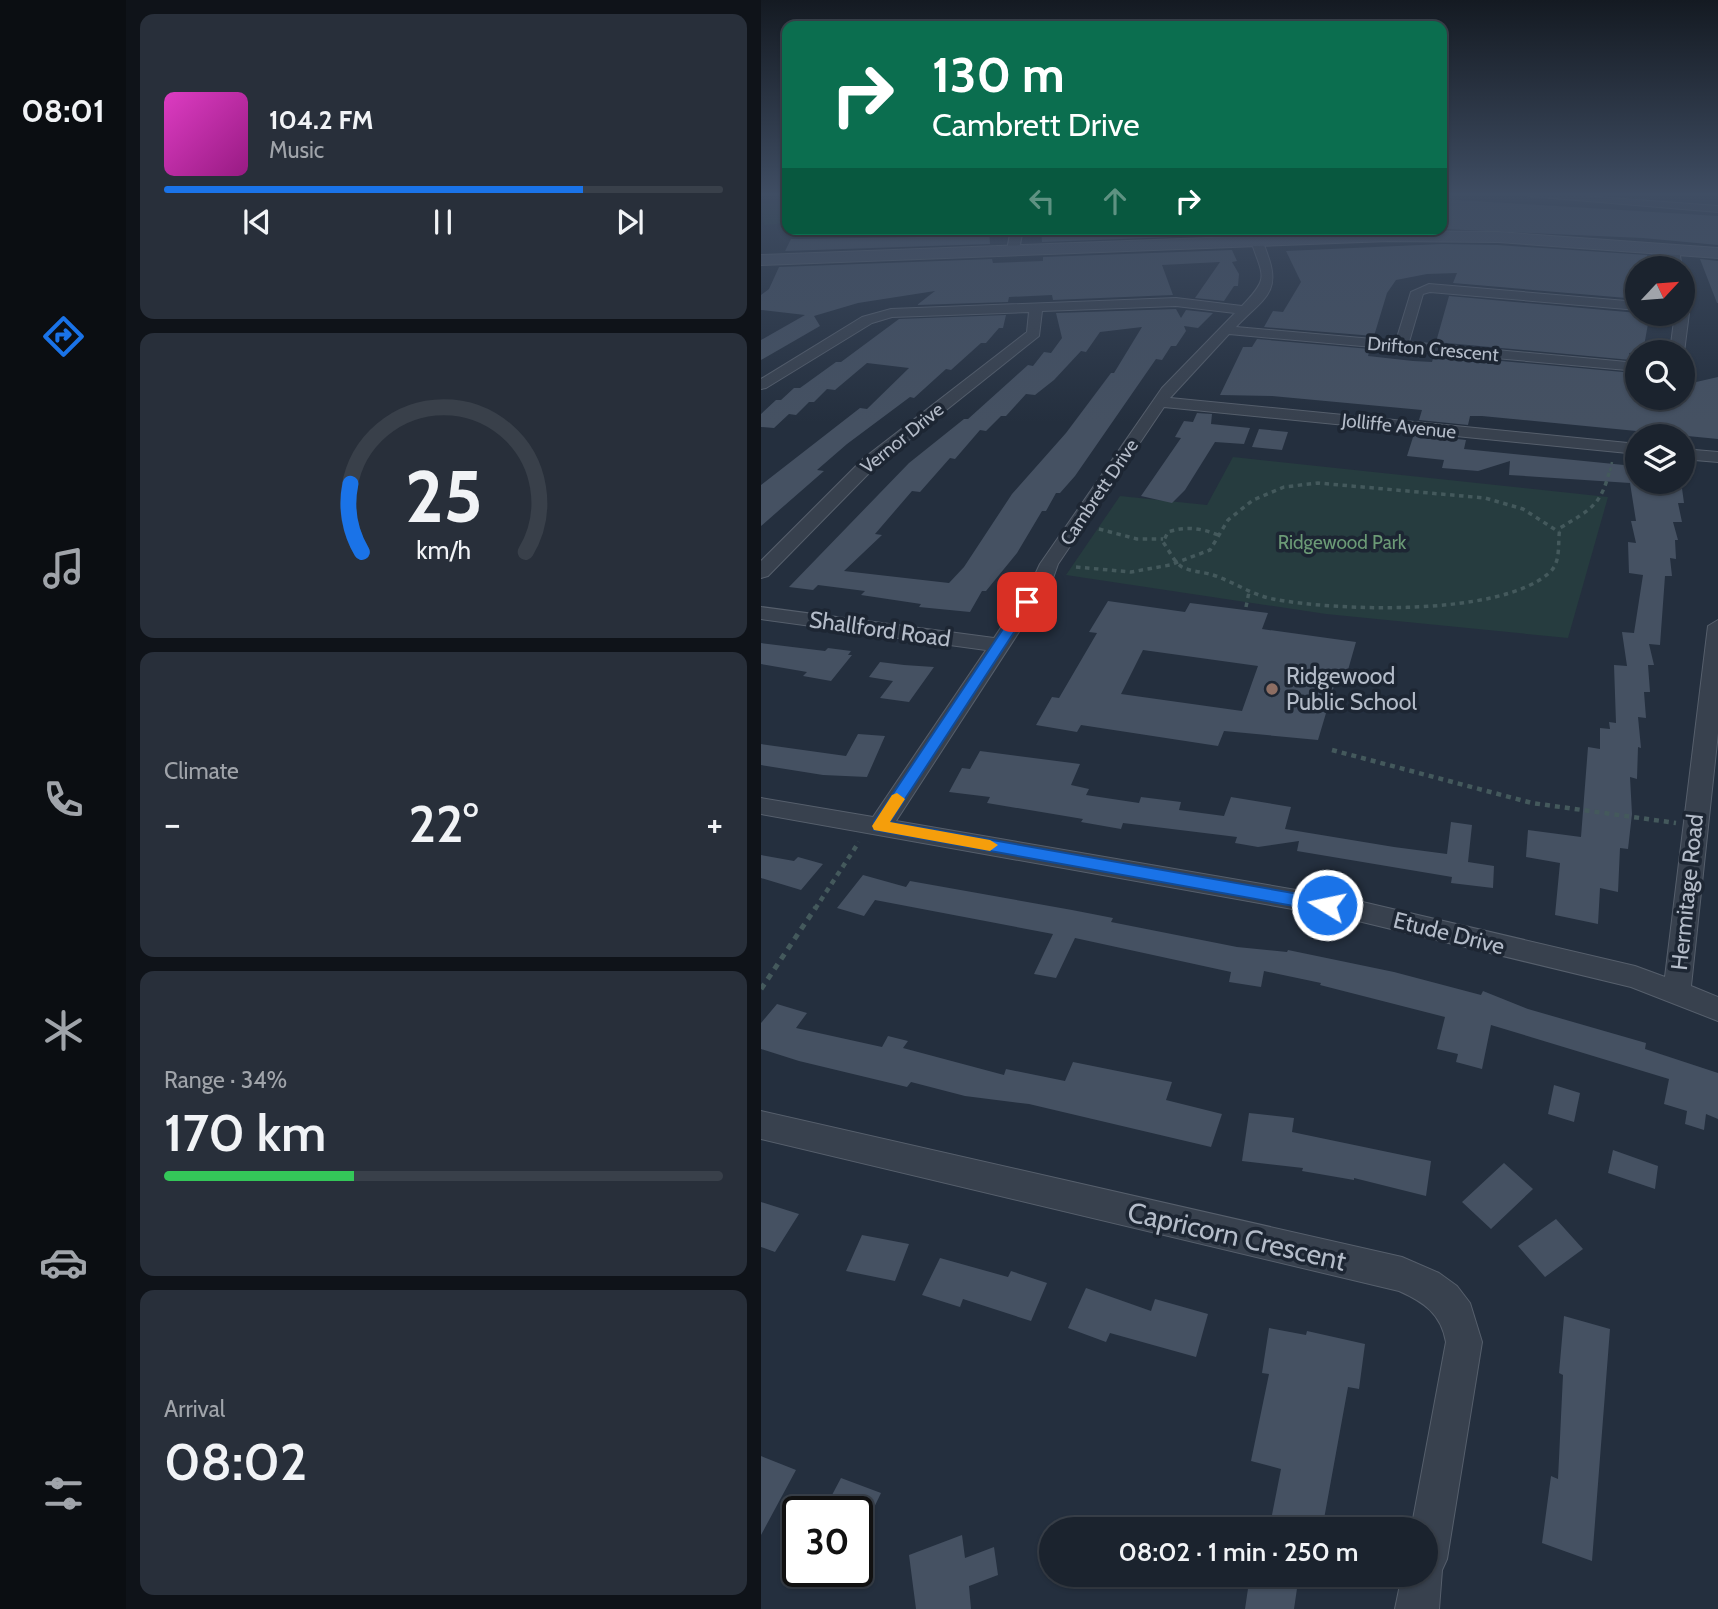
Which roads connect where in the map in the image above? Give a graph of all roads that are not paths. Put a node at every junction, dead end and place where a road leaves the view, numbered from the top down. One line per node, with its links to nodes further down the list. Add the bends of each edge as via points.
1 (1267, 271): 4 (street, Cambrett Drive, via 1270,282)
2 (1625, 305): 6 (street, via 1429,288 1417,292)
3 (1036, 307): 4 (street, via 1176,302); 8 (street, via 879,316); 13 (street, Vernor Drive, via 1034,333 870,462)
4 (1245, 310): 5 (street, Cambrett Drive)
5 (1228, 330): 6 (street, Drifton Crescent); 9 (street, Cambrett Drive)
6 (1401, 346): 7 (street, Drifton Crescent)
7 (1625, 367)
8 (761, 385)
9 (1160, 402): 10 (street, Jolliffe Avenue); 16 (street, Cambrett Drive)
10 (1625, 448)
11 (1695, 455): 12 (street)
12 (1718, 457)
13 (761, 572)
14 (761, 613): 16 (street, Shallford Road)
15 (1718, 626): 17 (street, Hermitage Road)
16 (998, 645): 19 (street, Cambrett Drive)
17 (1708, 792): 20 (street, Hermitage Road, via 1694,826)
18 (761, 806): 19 (street, Etude Drive)
19 (871, 829): 20 (street, Etude Drive, via 1354,910)
20 (1675, 990): 21 (street, Etude Drive)
21 (1718, 1009)
22 (761, 1125): 23 (street, Capricorn Crescent, via 1402,1274 1438,1290 1461,1319 1464,1342)
23 (1433, 1517)
24 (1421, 1587): 25 (street)
25 (1417, 1609)

